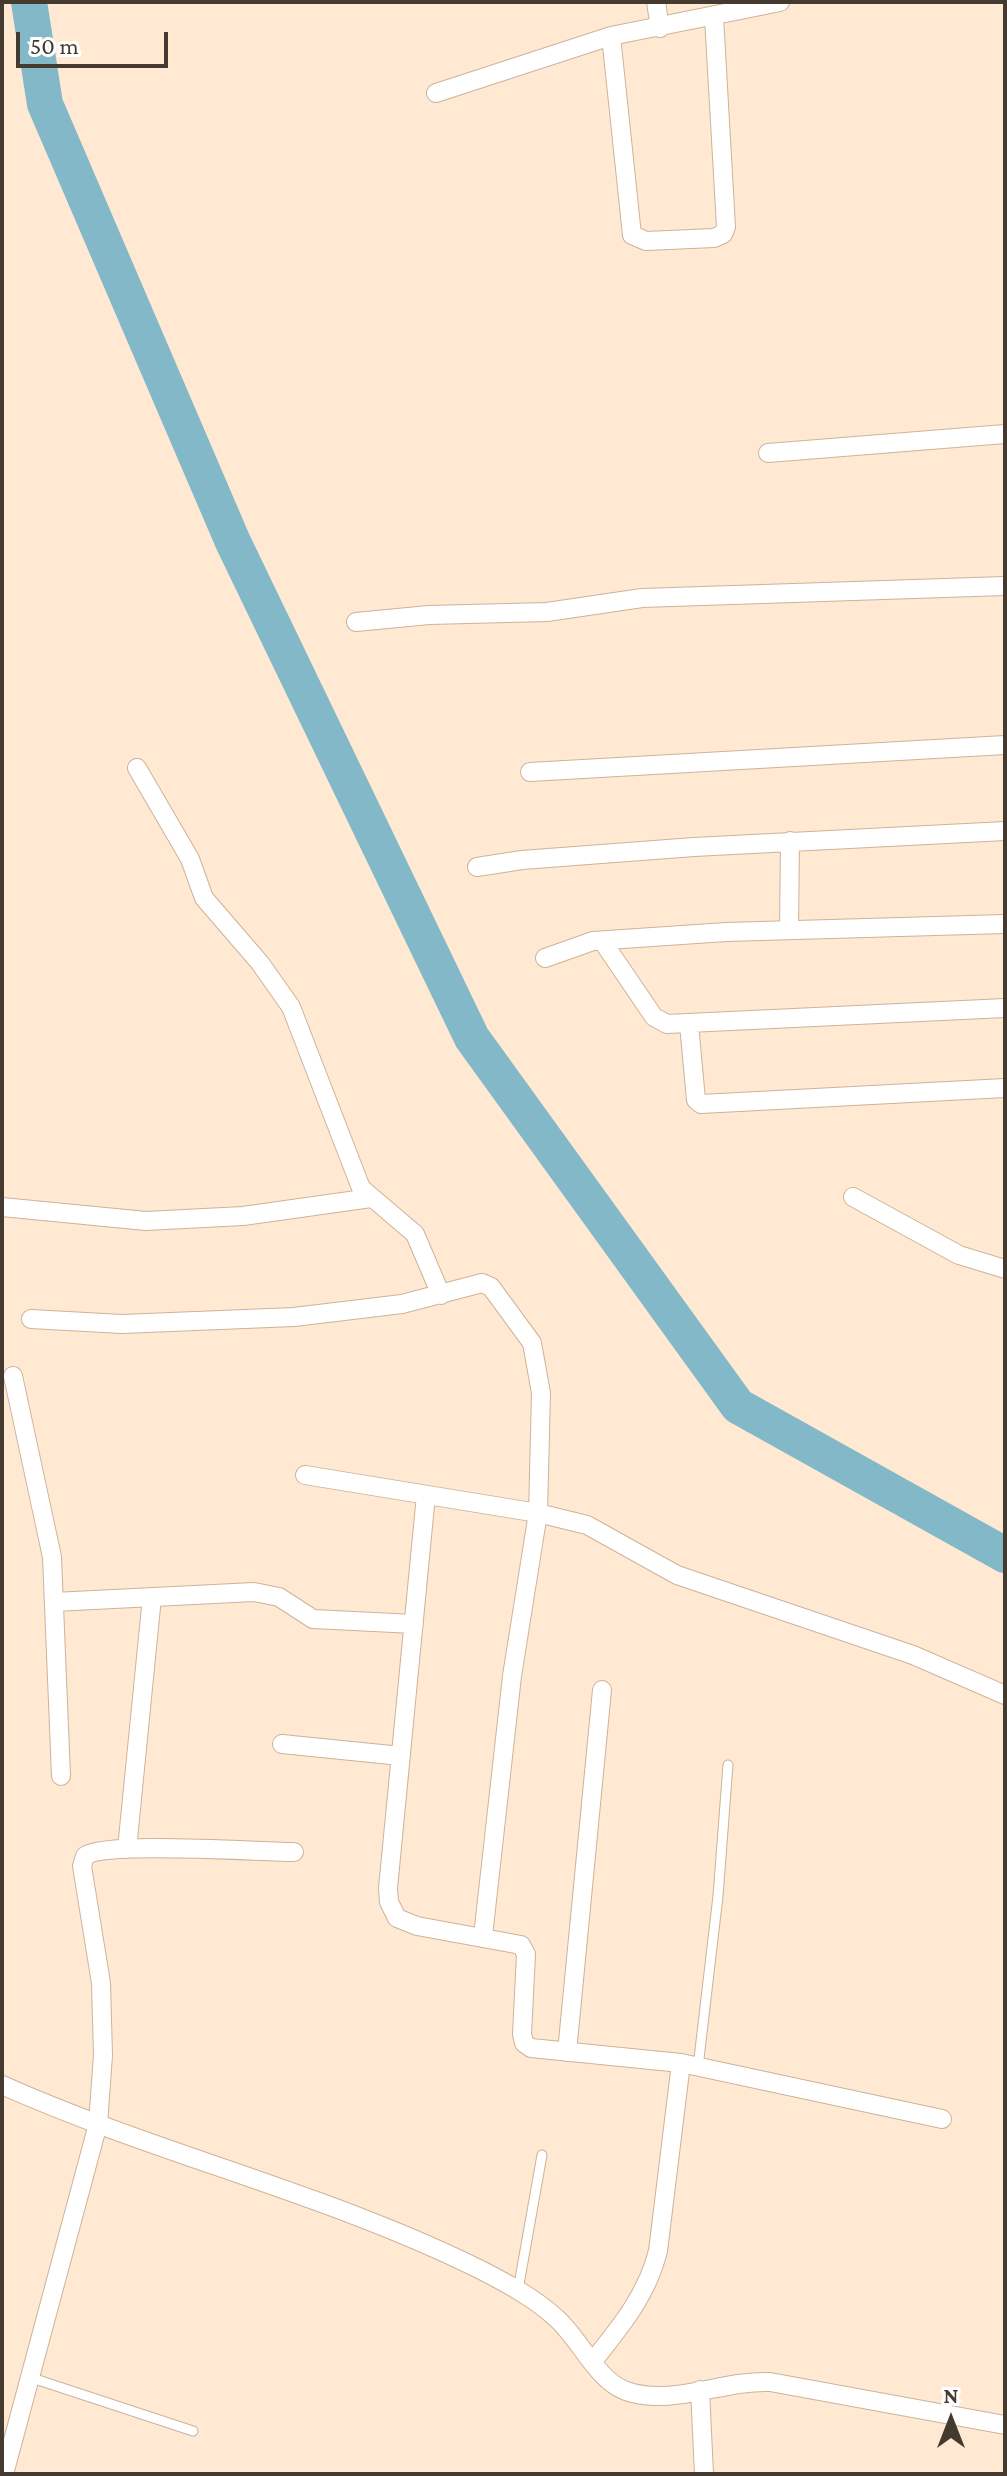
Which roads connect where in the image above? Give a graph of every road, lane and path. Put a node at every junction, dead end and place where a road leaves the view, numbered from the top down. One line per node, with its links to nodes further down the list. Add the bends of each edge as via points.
1 (656, 2): 4 (street)
2 (780, 2): 3 (street)
3 (714, 17): 4 (street); 5 (street, via 726,227 714,238 646,241 632,235)
4 (660, 28): 5 (street)
5 (611, 36): 6 (street)
6 (436, 93)
7 (1005, 434): 8 (street)
8 (768, 453)
9 (1005, 586): 10 (street, via 642,598 547,612)
10 (356, 622)
11 (1005, 745): 13 (street)
12 (137, 768): 25 (street, via 190,859 204,898 291,1007 358,1182)
13 (530, 772)
14 (1005, 831): 15 (street)
15 (790, 841): 16 (street); 18 (street)
16 (477, 867)
17 (1005, 924): 18 (street)
18 (789, 930): 19 (street)
19 (603, 942): 20 (street, via 584,943); 22 (street, via 658,1021)
20 (545, 958)
21 (1005, 1008): 22 (street)
22 (689, 1024): 23 (street, via 696,1100 701,1104)
23 (1005, 1088)
24 (853, 1197): 27 (street, via 959,1255)
25 (371, 1198): 26 (street, via 243,1216 146,1221); 28 (street, via 415,1234)
26 (2, 1207)
27 (1005, 1269)
28 (441, 1295): 29 (street, via 371,1309 205,1323); 33 (street, via 476,1283 487,1285 532,1343 541,1393)
29 (31, 1319)
30 (13, 1376): 35 (street, via 49,1534)
31 (305, 1475): 32 (street)
32 (426, 1495): 33 (street); 36 (street)
33 (538, 1513): 38 (street, via 587,1525 677,1575 913,1655); 45 (street, via 512,1676)
34 (152, 1597): 35 (street); 36 (street, via 269,1593 313,1619); 43 (street)
35 (54, 1602): 42 (street)
36 (414, 1624): 40 (street)
37 (602, 1690): 46 (street)
38 (1005, 1695)
39 (282, 1744): 40 (street)
40 (401, 1756): 45 (street, via 388,1888 392,1911 404,1923)
41 (728, 1765): 47 (lane, via 718,1896)
42 (61, 1776)
43 (127, 1849): 44 (street); 50 (street, via 88,1853 82,1866 101,1983)
44 (294, 1852)
45 (483, 1936): 46 (street, via 517,1942 526,1954 524,2043)
46 (567, 2052): 47 (street)
47 (689, 2065): 49 (street); 53 (street, via 653,2272 631,2314)
48 (2, 2085): 50 (street)
49 (942, 2119)
50 (98, 2124): 52 (street, via 317,2203 462,2261); 54 (street)
51 (542, 2155): 52 (lane)
52 (518, 2290): 53 (street, via 555,2317)
53 (593, 2361): 55 (street, via 607,2378 634,2393 659,2396)
54 (32, 2378): 57 (lane); 58 (street)
55 (700, 2390): 56 (street, via 770,2382); 59 (street)
56 (1005, 2425)
57 (193, 2431)
58 (5, 2462)
59 (704, 2474)

